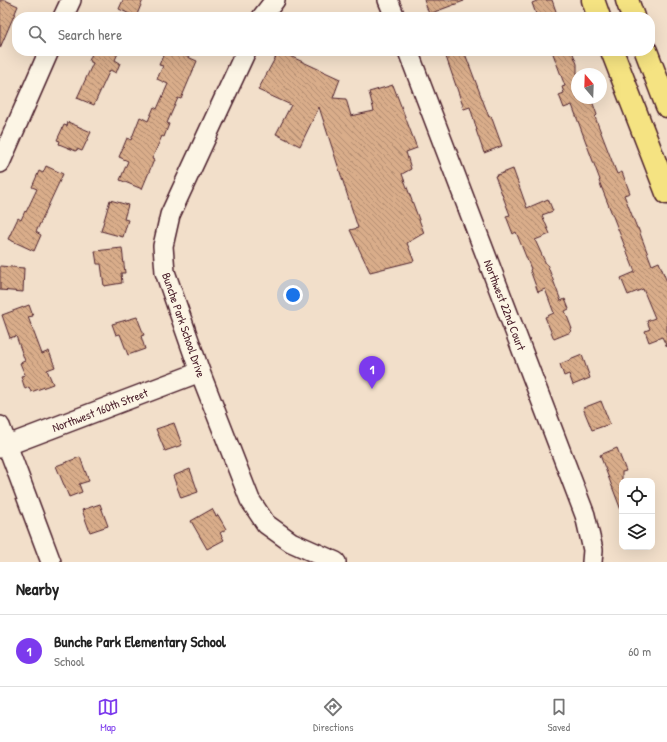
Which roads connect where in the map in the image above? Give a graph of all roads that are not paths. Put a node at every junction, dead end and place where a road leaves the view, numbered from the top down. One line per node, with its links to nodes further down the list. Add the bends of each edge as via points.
1 (71, 0): 6 (street)
2 (275, 0): 7 (street)
3 (388, 0): 8 (street)
4 (593, 0): 9 (main road)
5 (627, 0): 10 (main road)
6 (65, 12)
7 (266, 12)
8 (392, 12)
9 (597, 12)
10 (631, 12)
11 (46, 56): 17 (street)
12 (244, 56): 19 (street, Bunche Park School Drive, via 170,215 163,246 165,272)
13 (410, 56): 24 (street, Northwest 22nd Court, via 585,515 593,550)
14 (614, 56): 18 (main road)
15 (648, 56): 16 (main road)
16 (667, 106)
17 (0, 163)
18 (667, 193)
19 (200, 372): 21 (street, Northwest 160th Street); 23 (street, Bunche Park School Drive, via 250,500 266,524 291,542)
20 (0, 426): 21 (street)
21 (3, 447): 22 (street)
22 (50, 562)
23 (336, 562)
24 (592, 562)

